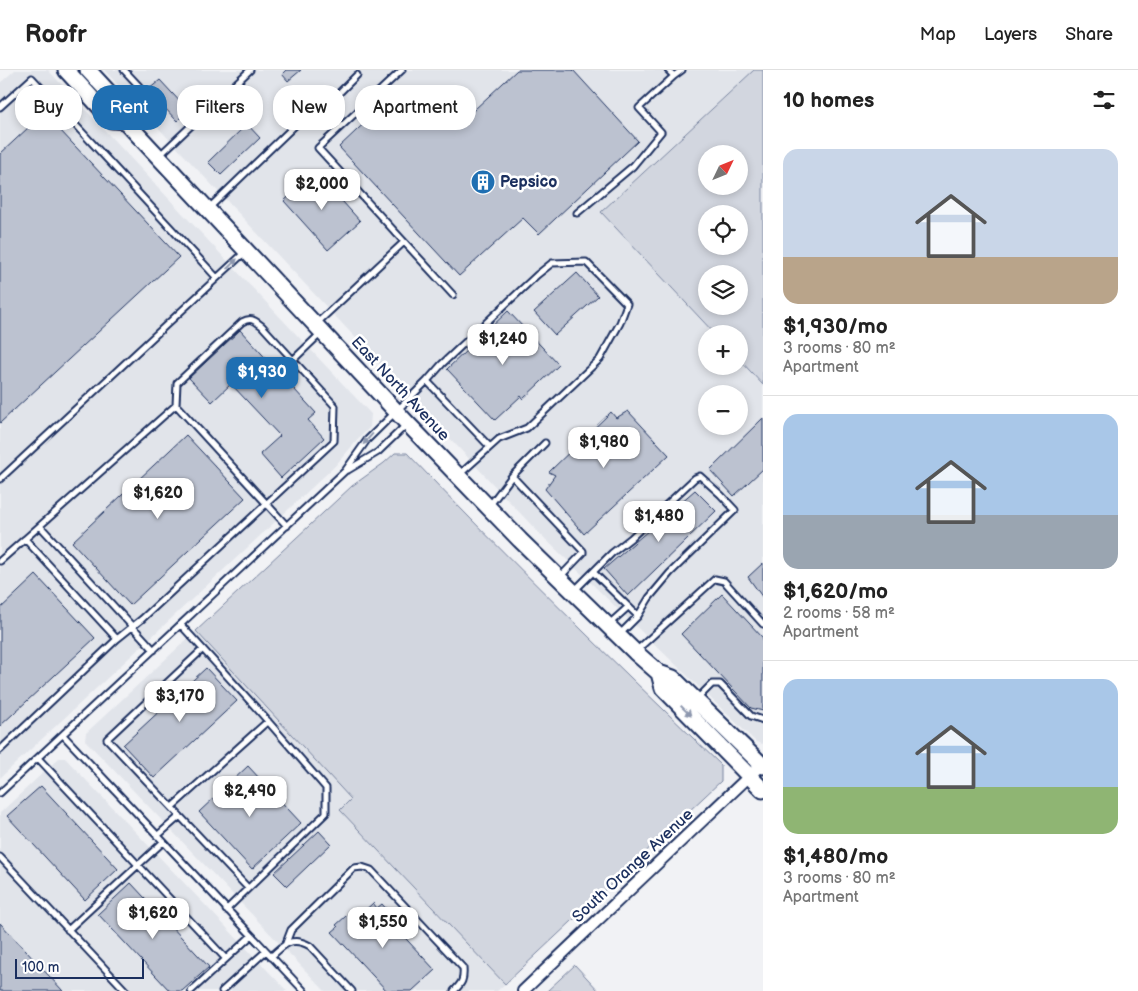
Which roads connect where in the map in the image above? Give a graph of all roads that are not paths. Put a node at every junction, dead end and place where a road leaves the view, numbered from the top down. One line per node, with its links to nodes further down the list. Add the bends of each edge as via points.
1 (66, 70): 12 (street, East North Avenue)
2 (88, 70): 10 (street, East North Avenue)
3 (124, 70): 11 (lane)
4 (250, 70): 15 (lane)
5 (402, 70): 18 (lane, via 318,148)
6 (668, 70): 9 (lane)
7 (682, 70): 9 (lane)
8 (357, 75): 16 (lane, via 330,102 312,109)
9 (674, 76): 17 (lane, via 639,108 660,132 633,166)
10 (102, 85)
11 (138, 85)
12 (92, 98)
13 (0, 107): 20 (lane, via 32,78)
14 (133, 130): 15 (street, East North Avenue)
15 (158, 156): 16 (street, East North Avenue)
16 (208, 209): 19 (street, East North Avenue)
17 (577, 213)
18 (404, 242): 21 (lane); 22 (lane)
19 (247, 250): 20 (lane, one-way to 19); 22 (street, East North Avenue)
20 (217, 278): 33 (lane)
21 (454, 295)
22 (319, 328): 23 (lane); 26 (street, East North Avenue)
23 (293, 360): 25 (lane, via 262,326 253,319 246,320 177,383); 34 (lane, via 336,406 334,441)
24 (427, 381): 26 (lane); 29 (lane); 29 (lane, via 552,263 586,262 600,276 626,304 620,323 600,359 527,428 499,439)
25 (176, 405): 34 (lane); 36 (lane)
26 (396, 411): 27 (street, East North Avenue); 30 (lane, one-way to 30, via 367,440)
27 (408, 424): 30 (lane, via 378,452); 31 (street, East North Avenue)
28 (545, 443): 32 (lane)
29 (490, 447): 31 (lane)
30 (345, 471): 37 (lane)
31 (458, 476): 35 (street, East North Avenue)
32 (512, 476): 35 (lane); 41 (lane, via 583,550 576,562)
33 (0, 479)
34 (267, 504): 37 (lane); 47 (lane)
35 (488, 507): 41 (street, East North Avenue)
36 (40, 526): 38 (lane); 47 (lane)
37 (287, 526): 45 (lane)
38 (25, 539): 39 (lane); 49 (lane)
39 (0, 561)
40 (593, 572): 42 (lane); 43 (lane); 44 (lane, via 695,478 700,476 721,494 735,510 670,573)
41 (558, 578): 42 (street, East North Avenue)
42 (573, 592): 48 (street, East North Avenue)
43 (628, 606): 44 (lane); 48 (lane)
44 (638, 616): 48 (lane)
45 (181, 624): 50 (lane); 51 (lane)
46 (763, 624): 52 (lane, via 724,581 715,579)
47 (132, 626): 49 (lane); 51 (lane)
48 (612, 631): 52 (street, East North Avenue)
49 (117, 638): 58 (lane)
50 (203, 649): 56 (lane); 64 (lane, via 107,739)
51 (154, 650): 57 (lane)
52 (635, 652): 53 (street, East North Avenue)
53 (658, 673): 54 (street, East North Avenue, via 673,678); 61 (street, East North Avenue, one-way to 61, via 663,688)
54 (696, 700): 55 (lane, via 712,684 720,684 751,716); 60 (street, East North Avenue)
55 (763, 720)
56 (268, 721): 64 (lane); 70 (lane, via 326,788 326,813)
57 (63, 735): 59 (lane); 66 (lane)
58 (0, 750)
59 (38, 758): 63 (lane); 69 (lane)
60 (763, 764): 61 (street, South Orange Avenue)
61 (750, 776): 62 (street, East North Avenue); 84 (street, South Orange Avenue)
62 (763, 790)
63 (0, 793)
64 (172, 807): 65 (lane)
65 (180, 816): 66 (lane); 70 (lane)
66 (157, 836): 67 (lane)
67 (162, 842): 69 (lane); 71 (lane)
68 (0, 857): 72 (lane)
69 (138, 864): 72 (lane); 77 (lane)
70 (248, 888): 71 (lane)
71 (226, 910): 73 (lane)
72 (68, 930): 78 (lane)
73 (251, 936): 75 (lane); 77 (lane)
74 (286, 943): 76 (lane); 82 (lane, via 301,942 310,946); 83 (lane, via 291,930 354,868 362,867 371,870 463,968 462,983)
75 (266, 951): 76 (lane); 80 (lane)
76 (271, 956): 81 (lane)
77 (226, 959): 79 (lane)
78 (126, 991)
79 (191, 991)
80 (222, 991)
81 (304, 991)
82 (352, 991)
83 (454, 991)
84 (523, 991)

